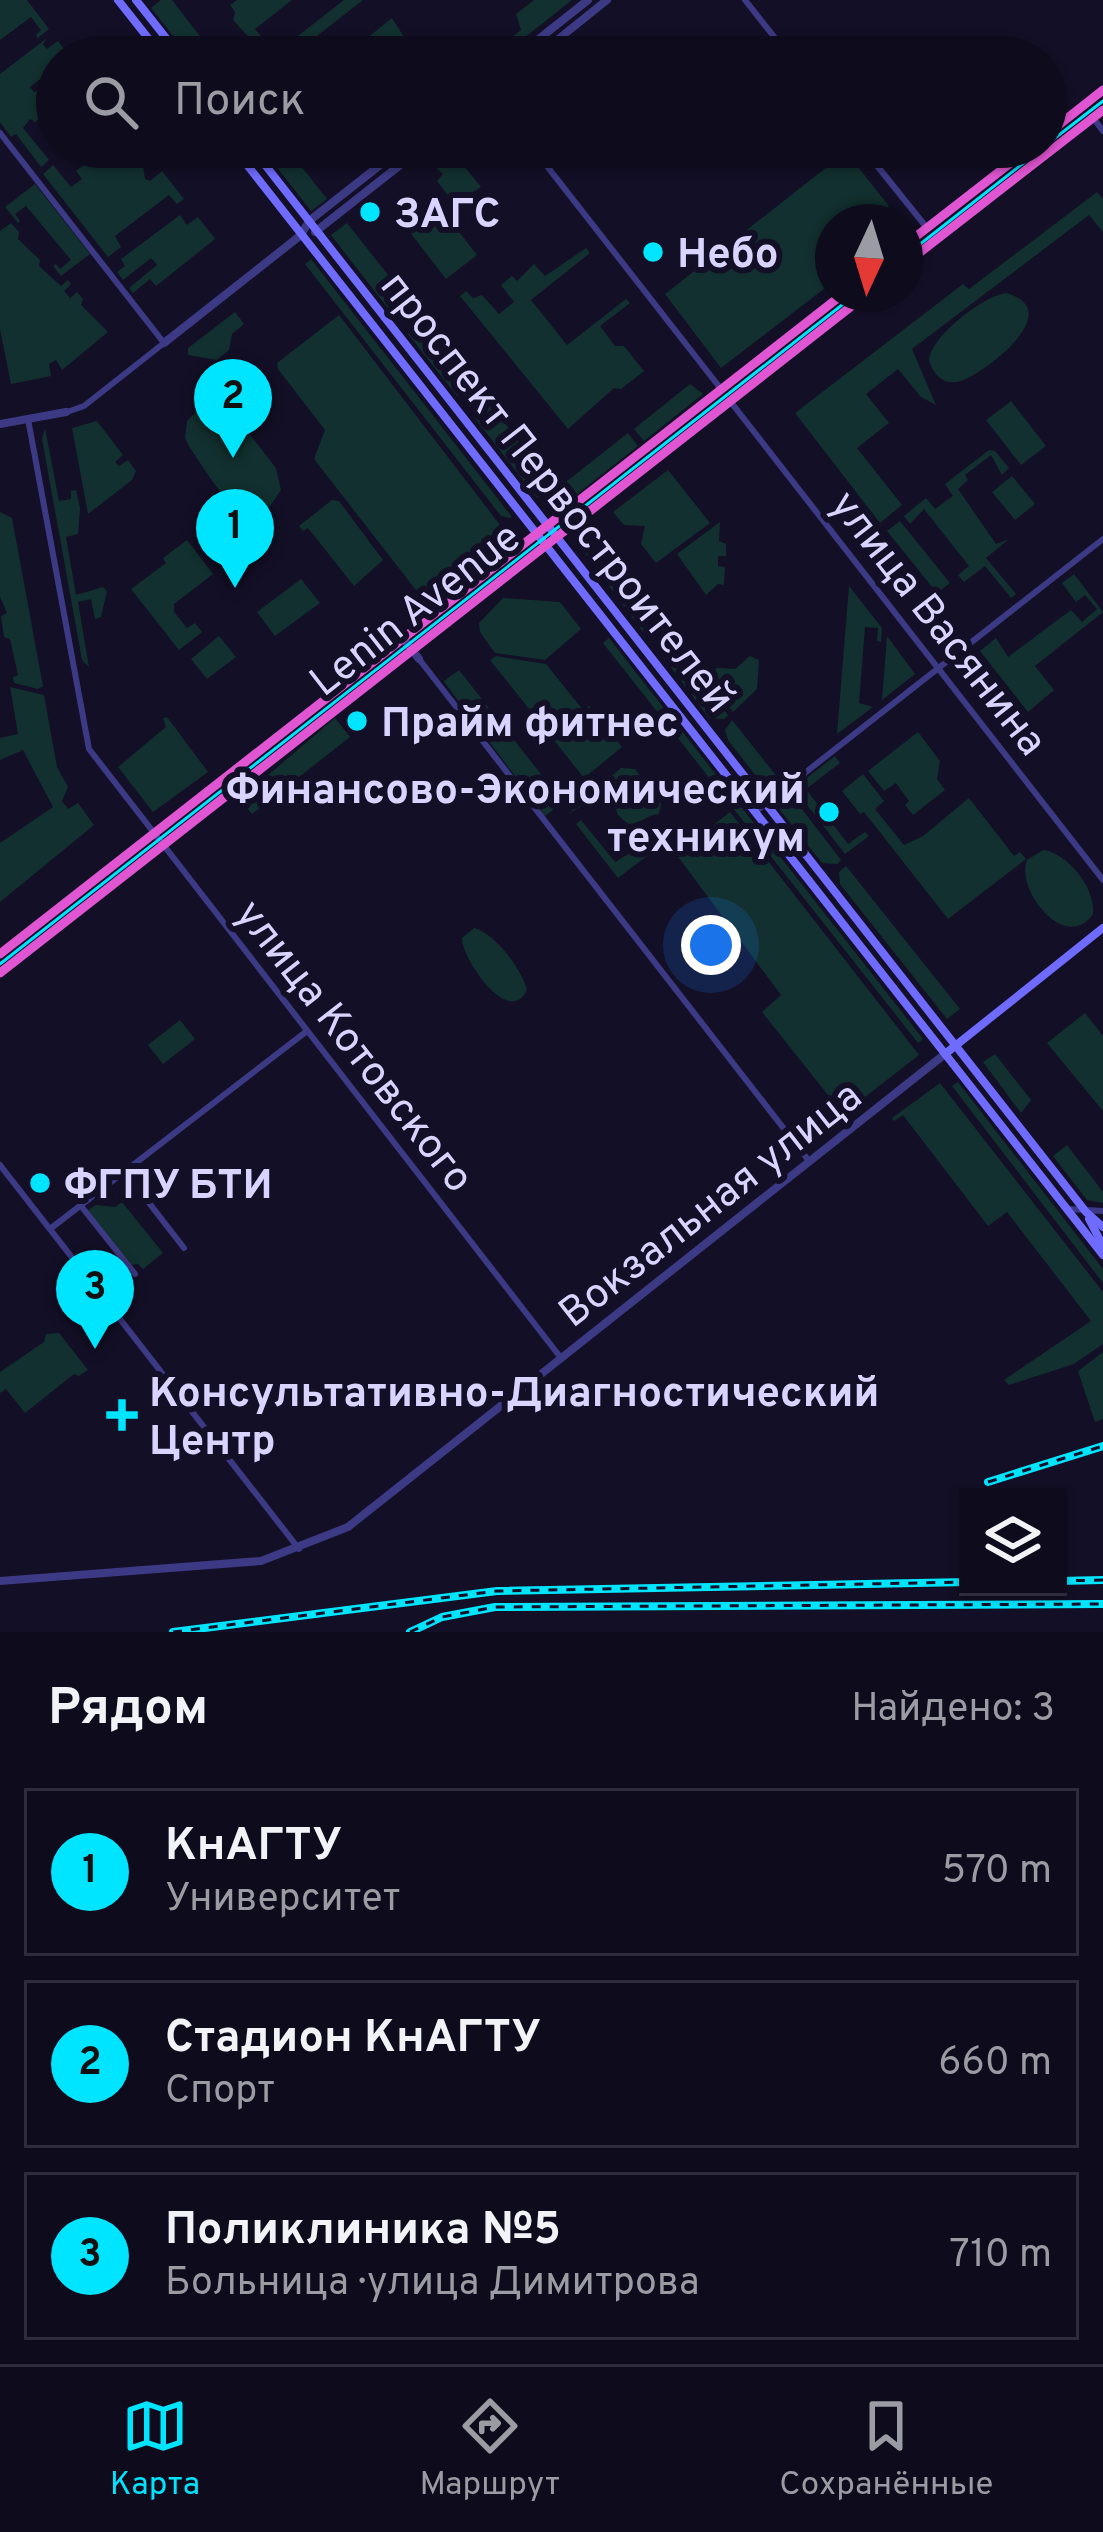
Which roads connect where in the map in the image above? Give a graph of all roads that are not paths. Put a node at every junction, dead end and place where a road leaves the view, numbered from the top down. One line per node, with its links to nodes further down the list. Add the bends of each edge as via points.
1 (118, 0): 6 (main road)
2 (136, 0): 7 (main road)
3 (588, 0): 8 (street)
4 (608, 0): 9 (street)
5 (745, 0): 10 (street)
6 (146, 36)
7 (164, 36)
8 (543, 36)
9 (563, 36)
10 (773, 36)
11 (1103, 90): 12 (highway)
12 (1083, 106): 14 (highway); 15 (highway)
13 (1103, 110): 14 (highway)
14 (1093, 118): 16 (street); 18 (highway)
15 (1067, 119)
16 (1103, 131)
17 (0, 133): 39 (street)
18 (1067, 138)
19 (249, 168): 31 (main road, проспект Первостроителей)
20 (267, 168): 27 (main road, проспект Первостроителей)
21 (376, 168): 27 (street)
22 (396, 168): 29 (street)
23 (548, 168): 40 (street)
24 (879, 168): 28 (street)
25 (1003, 168): 28 (highway)
26 (1029, 168): 32 (highway)
27 (309, 221): 29 (main road, проспект Первостроителей); 31 (street)
28 (927, 228): 30 (highway)
29 (317, 231): 31 (street); 37 (main road, проспект Первостроителей)
30 (923, 231)
31 (302, 235): 38 (main road, проспект Первостроителей); 39 (street)
32 (923, 251)
33 (820, 312): 40 (highway, Lenin Avenue)
34 (826, 312): 36 (highway)
35 (844, 312): 36 (highway, Lenin Avenue)
36 (833, 321): 41 (highway, Lenin Avenue)
37 (395, 332): 38 (main road); 42 (main road, проспект Первостроителей)
38 (384, 341): 45 (main road, проспект Первостроителей)
39 (164, 343): 43 (street)
40 (721, 389): 41 (highway); 47 (highway, Lenin Avenue)
41 (730, 401): 49 (highway, Lenin Avenue); 56 (street, улица Васянина)
42 (457, 411): 45 (main road); 47 (main road, проспект Первостроителей)
43 (66, 412): 44 (street)
44 (28, 419): 46 (street); 59 (street, улица Котовского, via 89,749)
45 (446, 420): 48 (main road, проспект Первостроителей)
46 (0, 424)
47 (547, 526): 48 (highway, Lenin Avenue); 49 (main road, проспект Первостроителей)
48 (536, 535): 51 (main road, проспект Первостроителей); 52 (highway, Lenin Avenue)
49 (556, 538): 51 (highway, Lenin Avenue); 53 (main road, проспект Первостроителей)
50 (1103, 539): 56 (street)
51 (545, 547): 54 (main road, проспект Первостроителей); 55 (highway, Lenin Avenue)
52 (403, 638): 55 (street); 59 (highway, Lenin Avenue)
53 (642, 645): 54 (main road); 57 (main road, проспект Первостроителей)
54 (631, 654): 58 (main road, проспект Первостроителей)
55 (416, 655): 60 (highway, Lenin Avenue); 68 (street)
56 (938, 668): 57 (street); 61 (street, улица Васянина)
57 (766, 803): 58 (street); 66 (main road, проспект Первостроителей)
58 (755, 812): 67 (main road, проспект Первостроителей)
59 (154, 833): 60 (street, улица Котовского); 63 (highway, Lenin Avenue)
60 (164, 845): 64 (highway, Lenin Avenue); 65 (street, улица Котовского)
61 (1103, 880)
62 (1103, 928): 66 (main road, Вокзальная улица)
63 (0, 954)
64 (0, 973)
65 (307, 1031): 70 (street); 79 (street, улица Котовского)
66 (956, 1045): 67 (main road, Вокзальная улица); 73 (main road, проспект Первостроителей)
67 (945, 1054): 68 (street, Вокзальная улица); 72 (main road, проспект Первостроителей)
68 (809, 1161): 79 (street, Вокзальная улица)
69 (0, 1165): 75 (street)
70 (124, 1172): 71 (street); 77 (street)
71 (81, 1205): 75 (street); 78 (street)
72 (1068, 1209): 73 (street); 74 (main road, проспект Первостроителей)
73 (1086, 1212): 76 (main road, проспект Первостроителей)
74 (1076, 1219): 76 (main road); 76 (main road, проспект Первостроителей)
75 (50, 1229): 80 (street)
76 (1102, 1235)
77 (184, 1248)
78 (135, 1274)
79 (561, 1358): 80 (street, Вокзальная улица, via 349,1526)
80 (299, 1549): 81 (street, Вокзальная улица, via 225,1565)
81 (0, 1581)

